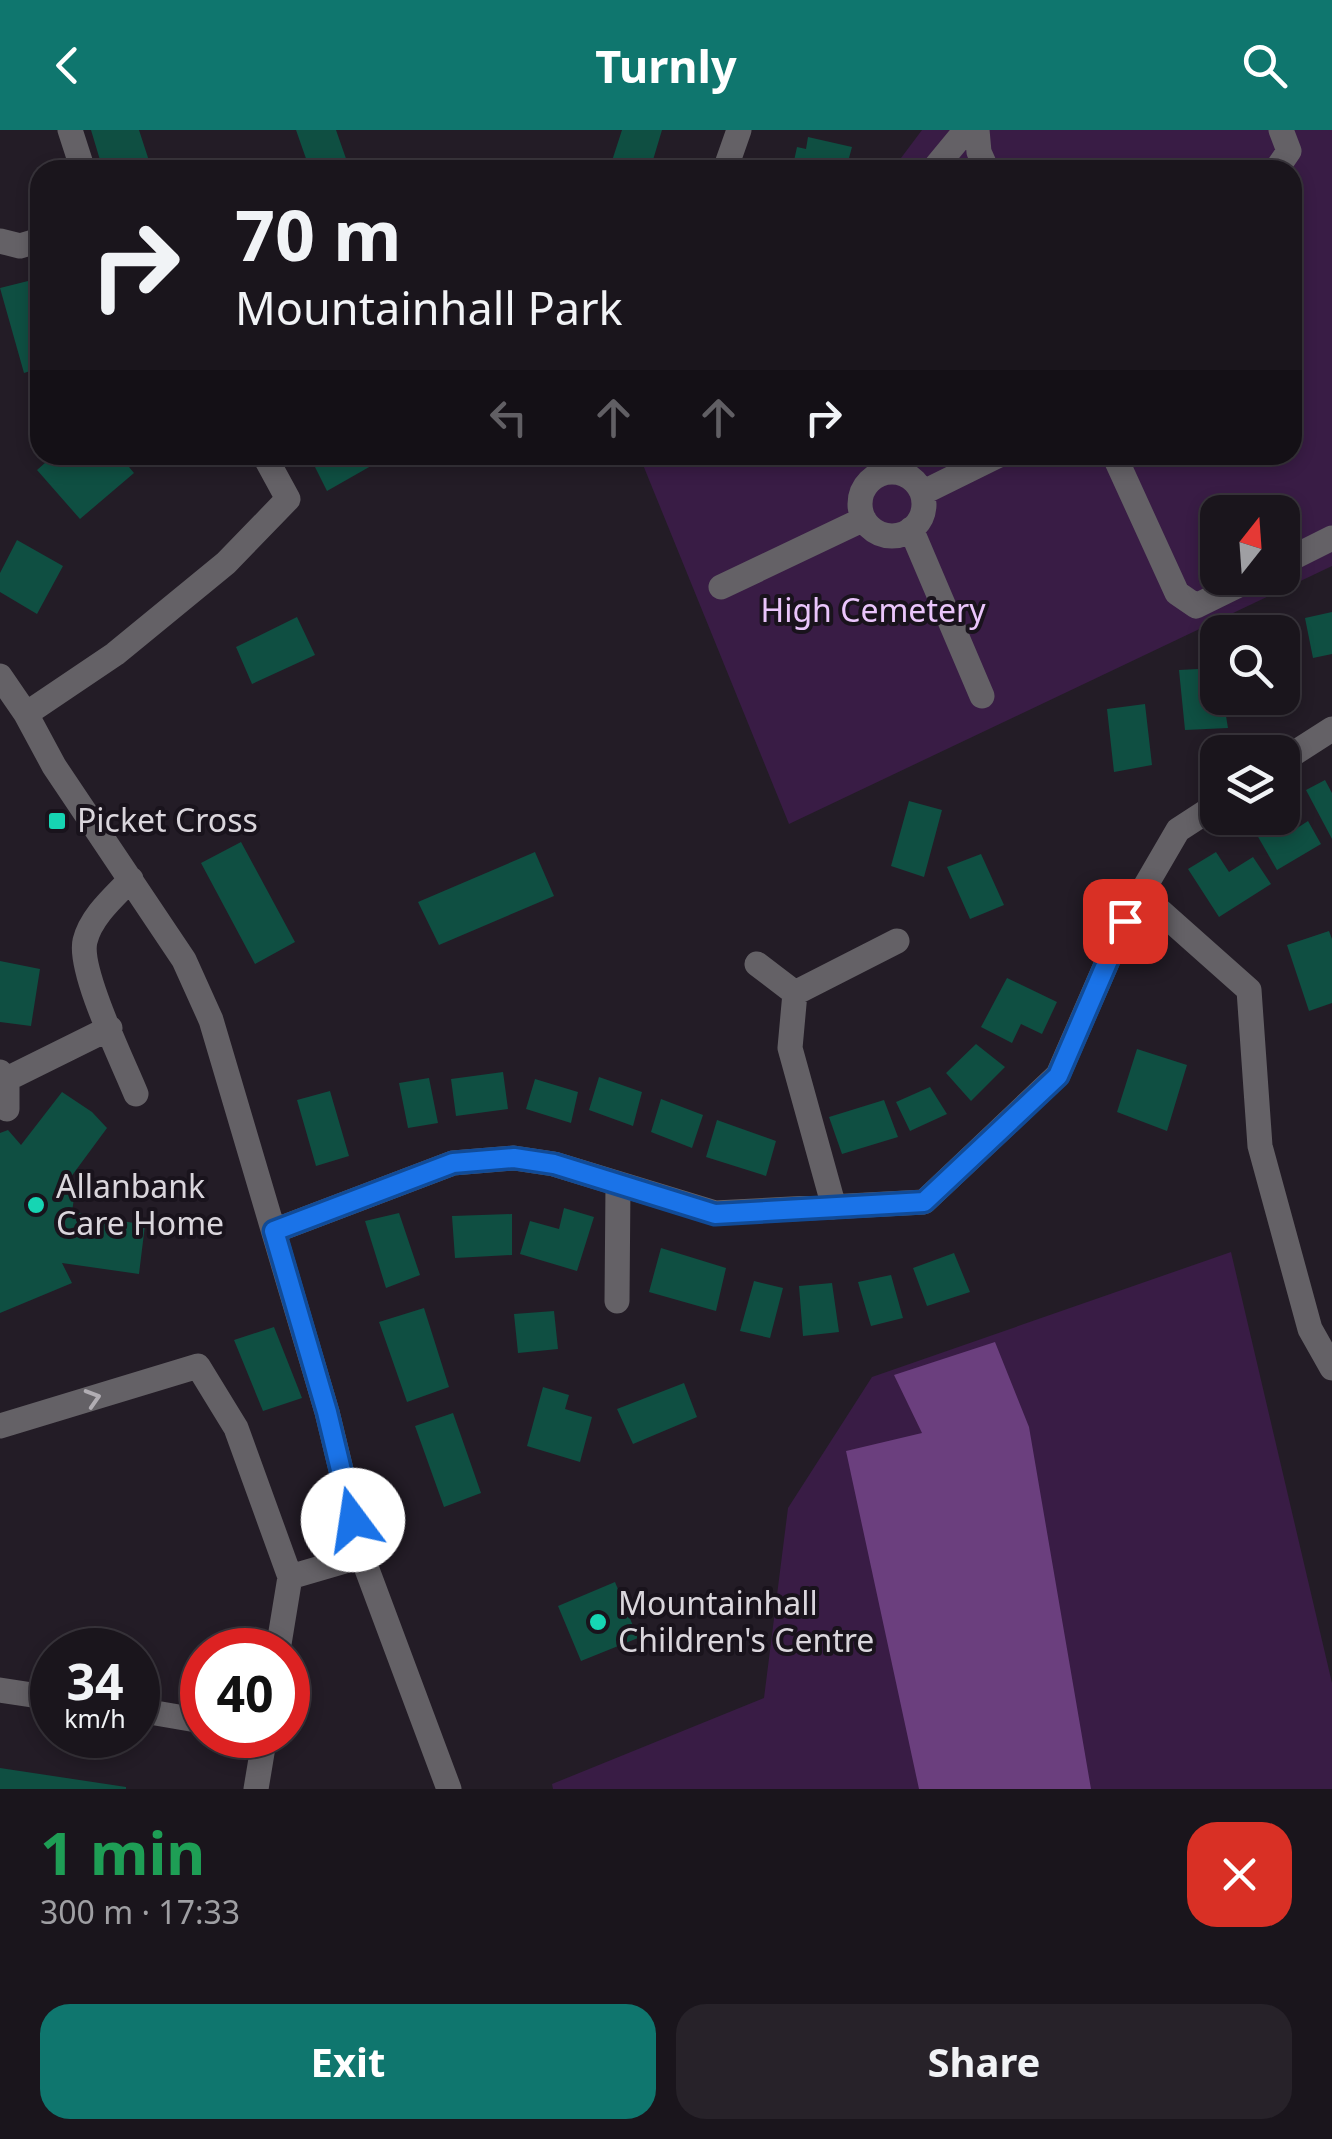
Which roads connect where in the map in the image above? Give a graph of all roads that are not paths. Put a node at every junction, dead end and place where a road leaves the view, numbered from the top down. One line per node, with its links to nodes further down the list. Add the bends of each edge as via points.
1 (70, 130): 7 (street)
2 (739, 130): 8 (street)
3 (966, 130): 9 (street)
4 (978, 130): 10 (street)
5 (1306, 130): 6 (street)
6 (1282, 150)
7 (80, 160)
8 (728, 160)
9 (941, 160)
10 (983, 160)
11 (0, 241): 12 (street)
12 (30, 243)
13 (269, 465): 27 (street, via 288,499 226,563 115,654)
14 (877, 465): 19 (street, via 860,498)
15 (879, 465): 18 (street, via 910,477)
16 (979, 465): 18 (street)
17 (1119, 465): 24 (street, via 1177,593 1196,606)
18 (922, 493): 20 (street, via 922,513)
19 (864, 519): 20 (street, via 880,534); 23 (street)
20 (911, 530): 26 (street)
21 (1332, 538): 22 (street)
22 (1300, 554)
23 (721, 588)
24 (1218, 595)
25 (0, 676): 27 (street)
26 (982, 696)
27 (26, 714): 31 (street)
28 (1332, 729): 29 (street)
29 (1300, 749)
30 (1200, 816): 32 (street, via 1178,830)
31 (131, 878): 36 (street, via 96,917 85,941 85,966); 42 (street, via 184,960 212,1020)
32 (1140, 894): 41 (street, via 1058,1076 924,1202); 44 (street, via 1248,990 1260,1146 1310,1329)
33 (897, 941): 35 (street)
34 (757, 964): 35 (street)
35 (795, 993): 41 (street, via 790,1048)
36 (110, 1028): 37 (street); 38 (street)
37 (4, 1075): 39 (street)
38 (136, 1094)
39 (8, 1109)
40 (618, 1184): 41 (street, via 715,1214); 42 (street, via 514,1158 453,1163); 43 (street)
41 (834, 1207)
42 (274, 1231): 46 (street)
43 (617, 1301)
44 (1332, 1368)
45 (0, 1426): 47 (street, one-way to 47, via 198,1366 236,1428)
46 (362, 1556): 47 (street); 53 (street)
47 (290, 1577): 48 (street)
48 (282, 1628)
49 (0, 1690): 50 (street)
50 (30, 1695)
51 (261, 1758): 52 (street)
52 (256, 1789)
53 (449, 1789)

